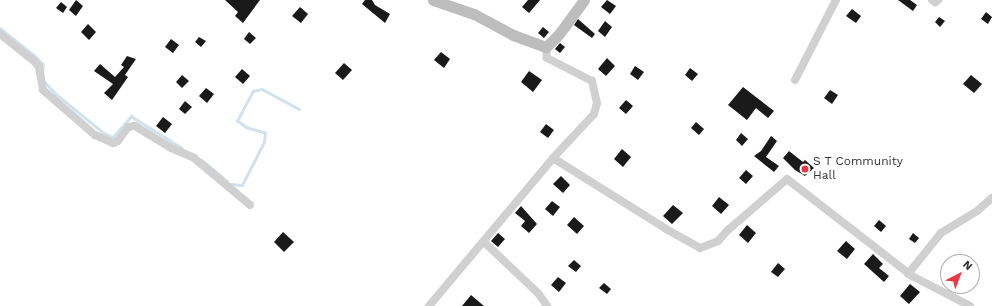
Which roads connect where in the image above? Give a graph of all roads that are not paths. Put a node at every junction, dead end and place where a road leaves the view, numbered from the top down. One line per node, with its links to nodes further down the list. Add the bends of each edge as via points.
1 (433, 0): 7 (main road, via 474,14 513,35)
2 (584, 0): 7 (main road)
3 (836, 0): 8 (street)
4 (932, 0): 5 (street)
5 (938, 0)
6 (0, 34): 11 (street, via 39,67 43,90 95,135 113,143 118,141 128,127 135,126 171,148 194,158)
7 (546, 47): 9 (street, via 547,58 592,81 596,93 594,114)
8 (795, 80)
9 (554, 158): 12 (street); 13 (street, via 700,248 718,241 787,179)
10 (992, 198): 13 (street, via 978,211 941,233)
11 (250, 205)
12 (484, 242): 14 (street); 15 (street, via 538,294)
13 (908, 274): 16 (street)
14 (429, 306)
15 (547, 306)
16 (970, 306)

